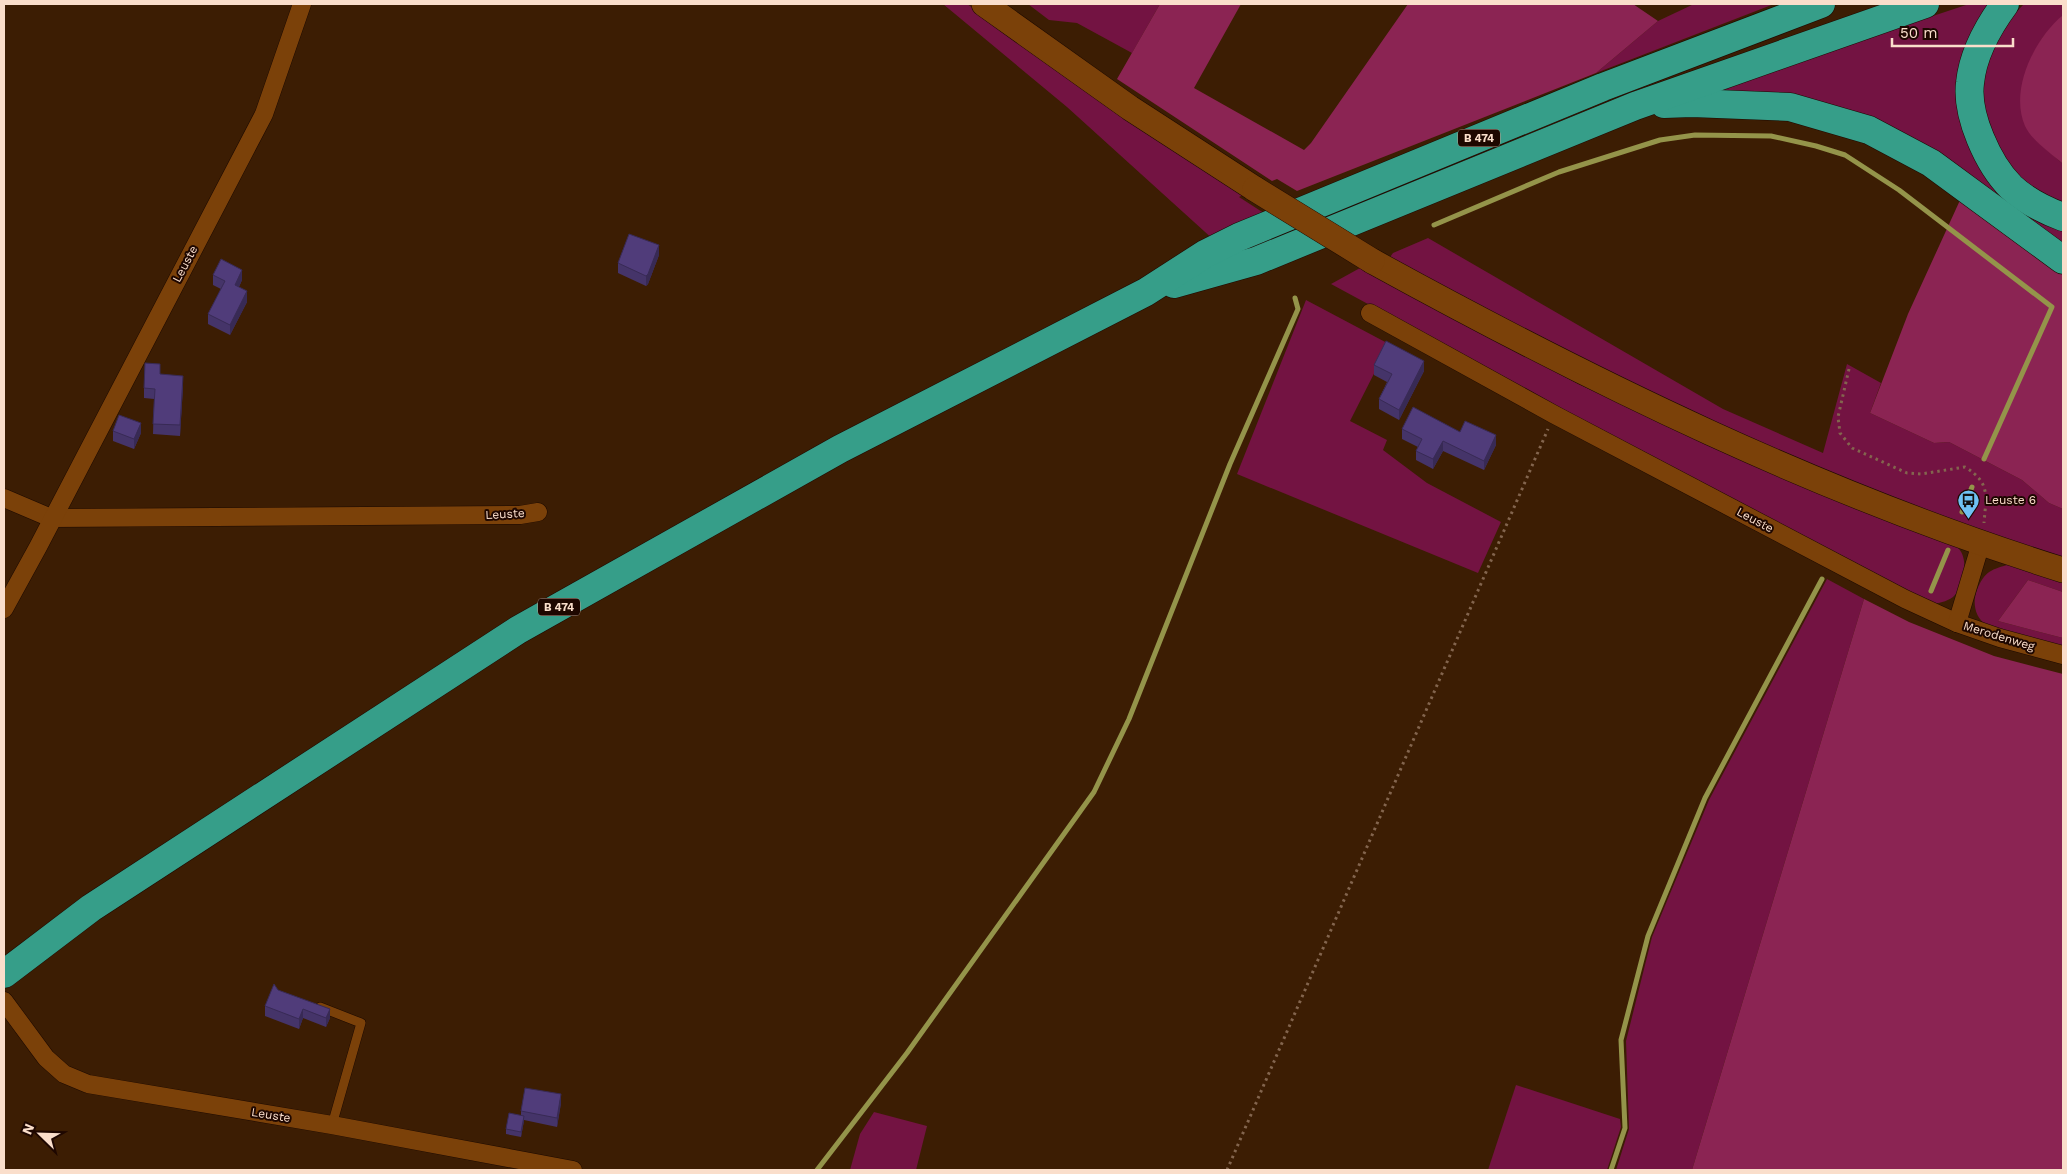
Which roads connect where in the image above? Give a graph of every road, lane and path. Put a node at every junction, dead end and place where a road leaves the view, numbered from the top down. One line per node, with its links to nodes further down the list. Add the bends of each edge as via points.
1 (302, 4): 16 (street, Leuste, via 264,114)
2 (984, 4): 17 (main road, bridge, via 1130,108 1255,189 1372,261 1505,334 1712,434)
3 (1821, 4): 9 (highway, B 474, via 1603,87 1239,237 1205,254)
4 (1925, 4): 6 (highway, B 474)
5 (2005, 4): 7 (highway, via 1979,46 1970,83 1972,116 1988,156 2010,186 2041,209)
6 (1635, 106): 8 (highway, via 1692,103 1790,107 1869,130 1931,163); 9 (highway, B 474, via 1256,261)
7 (2063, 217)
8 (2063, 260)
9 (1146, 292): 22 (highway, B 474, via 840,449 518,630 91,908)
10 (1370, 313): 12 (street, Leuste)
11 (1849, 369): 14 (path, via 1838,417 1840,433 1852,448 1907,473 1922,474 1965,467 1978,475 1987,490)
12 (1554, 415): 20 (street, Leuste, via 1905,600); 27 (path)
13 (4, 498): 16 (street, Leuste)
14 (1985, 510)
15 (538, 512): 16 (street, Leuste, via 520,515)
16 (51, 518): 19 (street, Leuste)
17 (1981, 543): 18 (main road); 20 (street, Merodenweg)
18 (2063, 570)
19 (4, 608)
20 (1957, 623): 21 (street, Merodenweg)
21 (2063, 655)
22 (4, 974)
23 (4, 1001): 25 (street, Leuste, via 46,1058 64,1074 88,1084)
24 (307, 1003): 25 (lane, via 360,1023)
25 (332, 1125): 26 (street, Leuste)
26 (573, 1170)
27 (1227, 1170)

